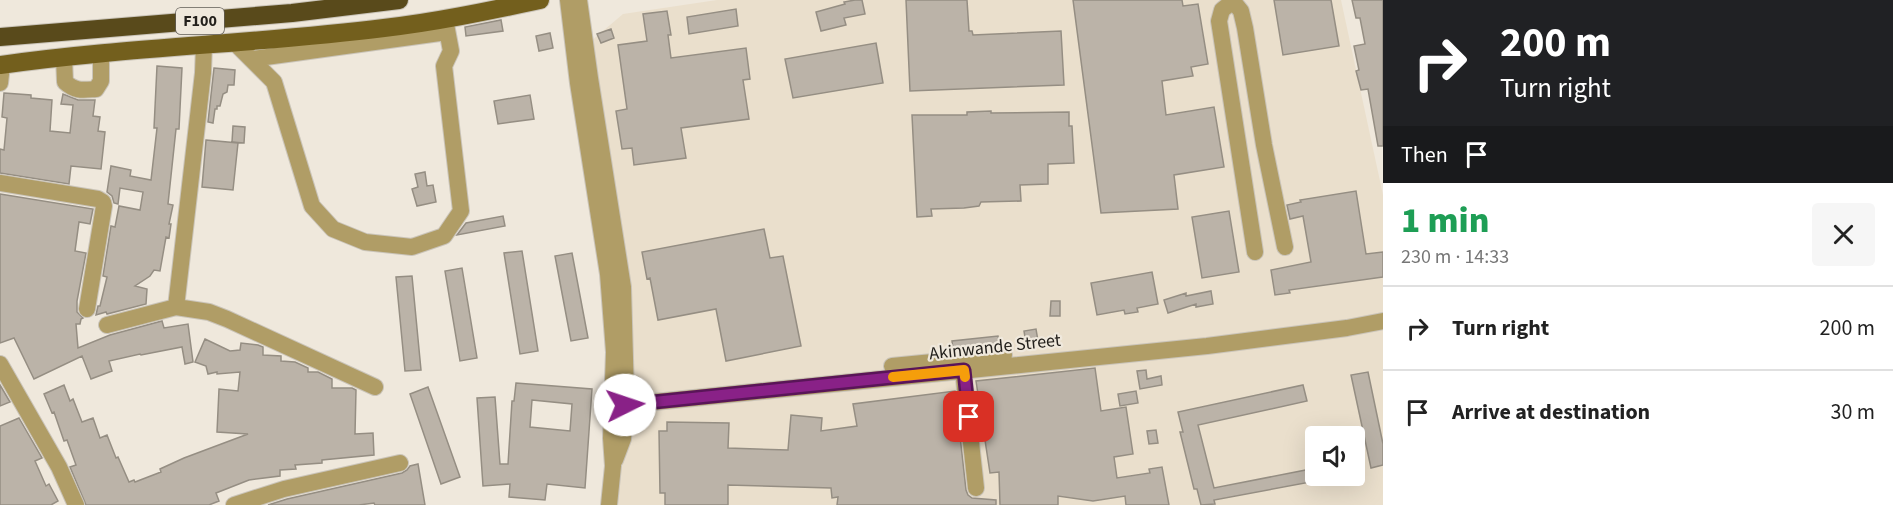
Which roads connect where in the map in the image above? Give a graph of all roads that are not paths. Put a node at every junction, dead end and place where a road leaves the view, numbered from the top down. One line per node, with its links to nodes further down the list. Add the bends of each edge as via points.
1 (399, 0): 7 (highway, F100, via 292,13)
2 (540, 0): 6 (main road)
3 (567, 0): 26 (street, via 608,274)
4 (579, 0): 26 (street, via 623,286)
5 (1232, 1): 16 (street, via 1240,10 1245,28); 17 (street, via 1222,10 1220,21)
6 (446, 26): 8 (main road, via 384,28); 12 (street); 12 (street, via 451,51 444,66 461,210 444,236 412,247 364,242 333,229 312,206 274,82)
7 (0, 37)
8 (236, 43): 9 (main road); 12 (street)
9 (204, 45): 10 (main road); 18 (street)
10 (101, 54): 11 (main road); 11 (street, via 101,81 96,89 84,90 72,89 65,82)
11 (64, 57): 13 (main road)
12 (252, 58)
13 (1, 65): 14 (street)
14 (0, 83)
15 (0, 183): 19 (street, via 103,202)
16 (1285, 247)
17 (1256, 252)
18 (176, 307): 22 (street); 25 (street, via 227,319)
19 (87, 309)
20 (1383, 311): 24 (street, Akinwande Street, via 1227,335)
21 (1383, 321): 24 (street, Akinwande Street, via 1218,345)
22 (107, 325)
23 (0, 364): 29 (street, via 59,467)
24 (963, 364): 26 (street, Akinwande Street); 28 (street)
25 (375, 387)
26 (619, 401): 31 (street, via 623,439 613,466)
27 (400, 463): 30 (street, via 284,489)
28 (976, 488)
29 (76, 505)
30 (234, 505)
31 (609, 505)

